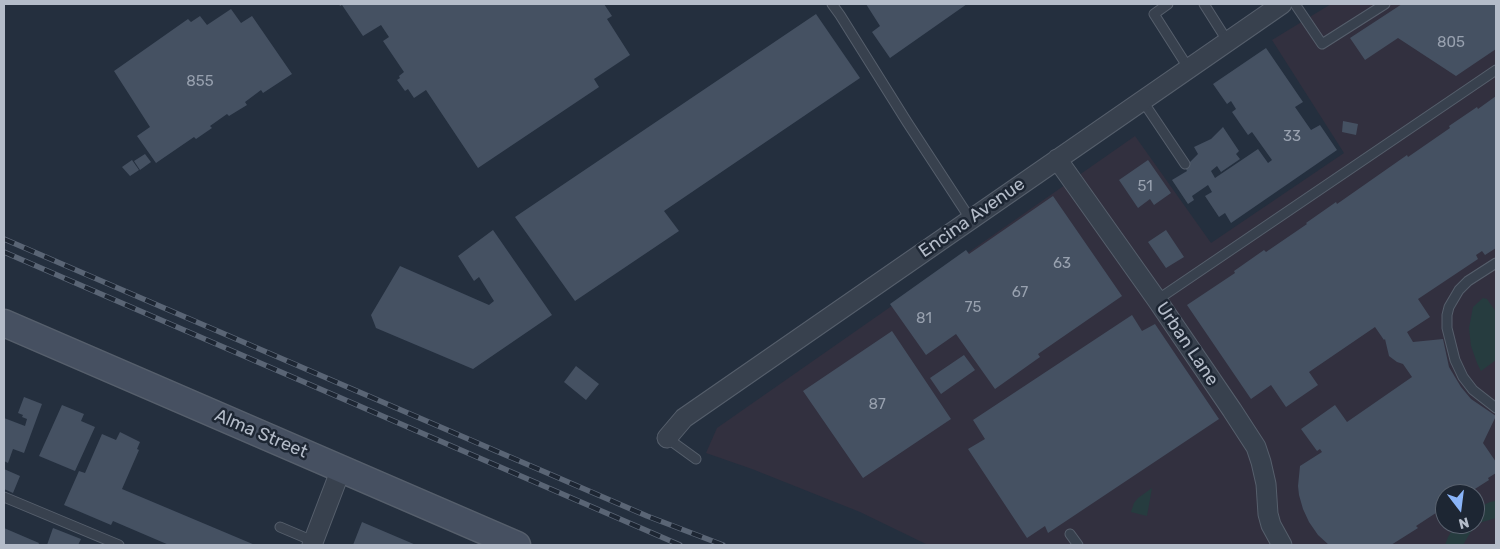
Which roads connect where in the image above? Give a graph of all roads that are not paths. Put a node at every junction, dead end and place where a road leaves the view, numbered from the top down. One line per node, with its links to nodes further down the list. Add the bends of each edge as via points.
1 (832, 4): 13 (lane)
2 (1168, 4): 8 (lane, via 1154,14)
3 (1204, 4): 7 (lane)
4 (1282, 4): 7 (street, Encina Avenue)
5 (1295, 4): 6 (lane, via 1322,44)
6 (1385, 4)
7 (1228, 42): 8 (street, Encina Avenue)
8 (1189, 68): 10 (street, Encina Avenue)
9 (1496, 70): 15 (lane)
10 (1142, 100): 11 (street, Encina Avenue); 12 (lane)
11 (1057, 159): 13 (street, Encina Avenue); 15 (street, Urban Lane)
12 (1185, 164)
13 (971, 220): 18 (street, Encina Avenue, via 684,418)
14 (1496, 263): 17 (lane, via 1459,290 1449,307 1447,322 1455,360 1463,377 1473,390)
15 (1157, 300): 28 (street, Urban Lane, via 1256,447 1266,484 1271,526)
16 (4, 323): 20 (main road, Alma Street)
17 (1496, 407)
18 (667, 438): 19 (lane)
19 (696, 459)
20 (342, 469): 24 (street); 26 (main road, Alma Street)
21 (4, 496): 25 (lane)
22 (280, 527): 24 (lane)
23 (1070, 534): 27 (lane)
24 (312, 543)
25 (119, 545)
26 (517, 545)
27 (1078, 545)
28 (1282, 545)

